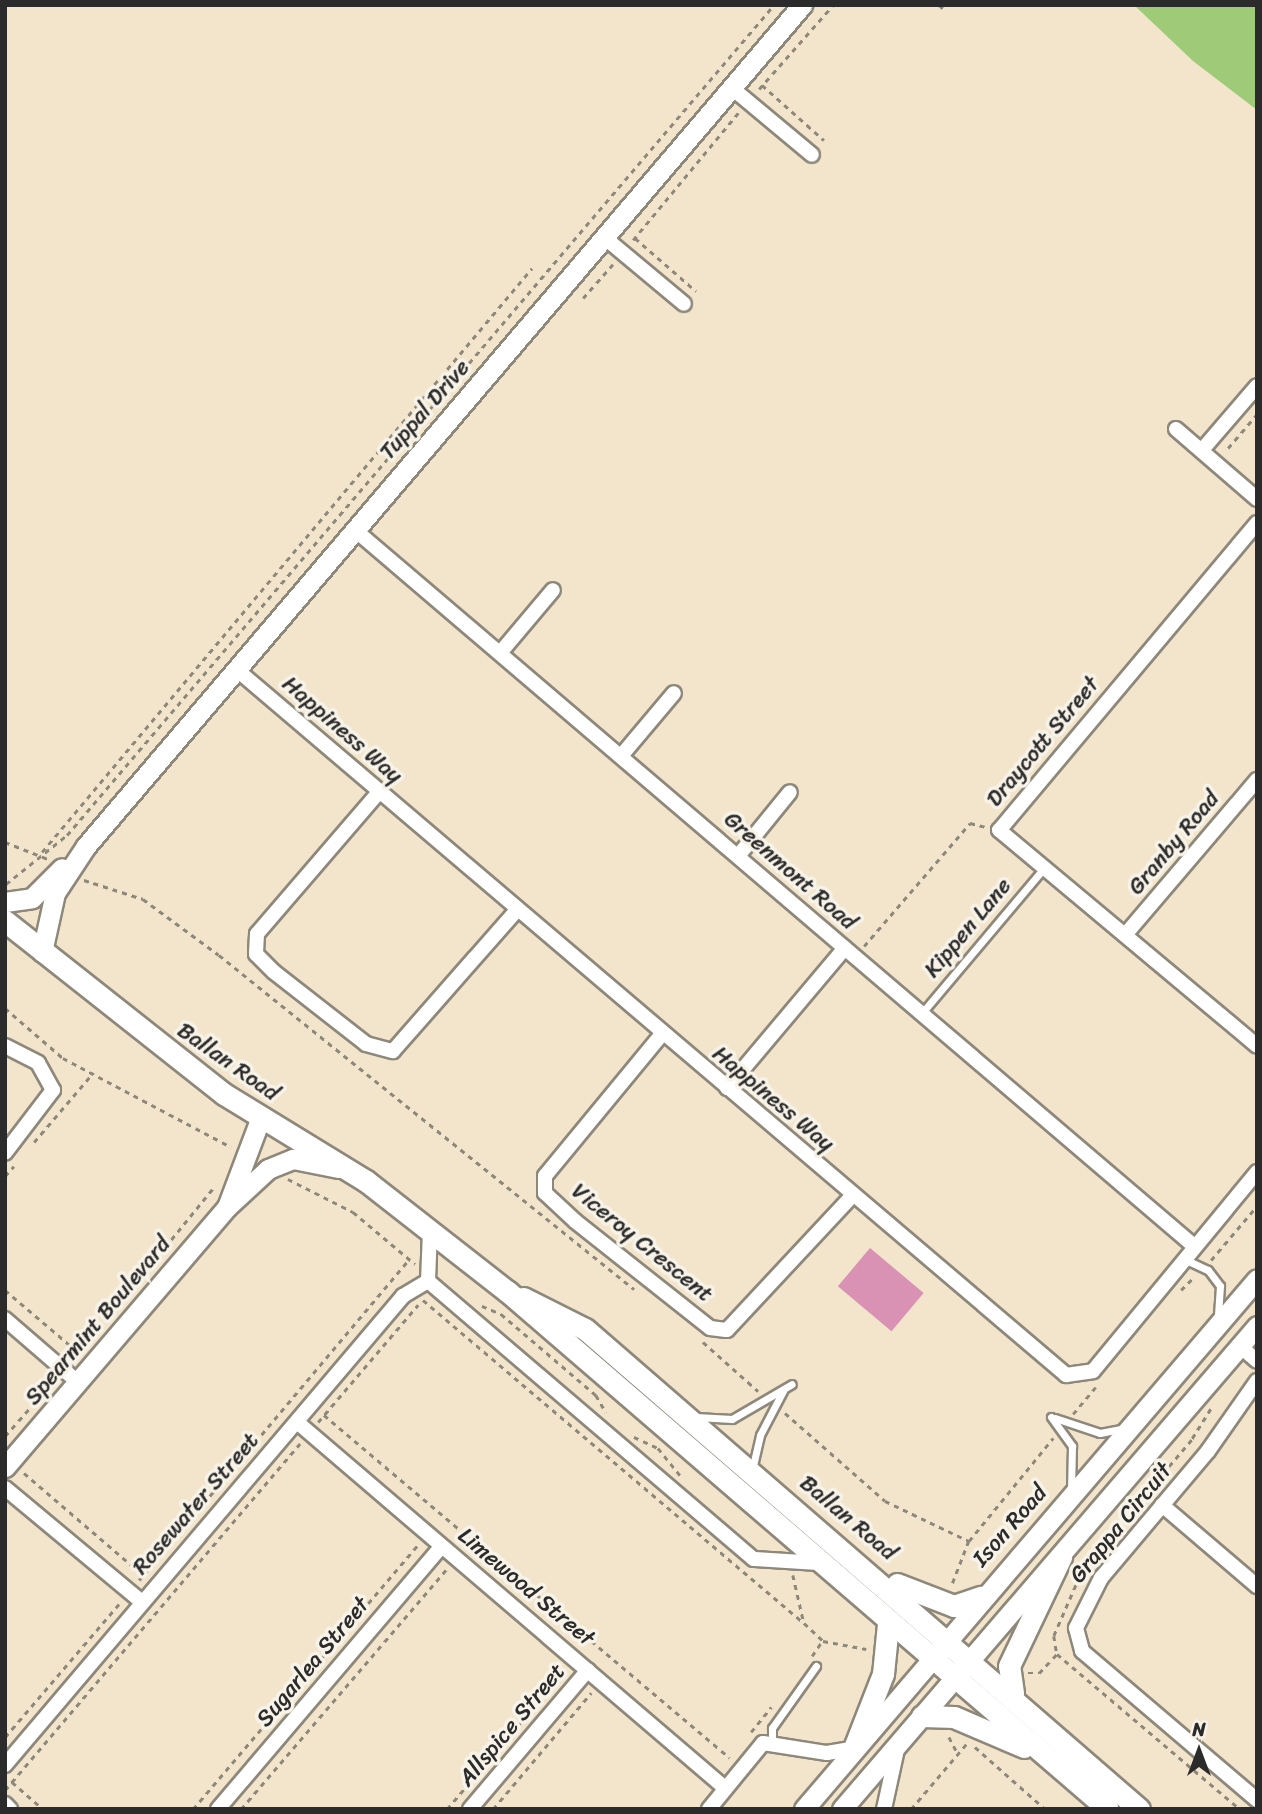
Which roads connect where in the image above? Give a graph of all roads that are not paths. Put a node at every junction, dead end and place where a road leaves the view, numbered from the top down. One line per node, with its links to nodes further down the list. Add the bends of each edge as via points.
1 (802, 5): 2 (street, Tuppal Drive)
2 (732, 88): 3 (street); 4 (street, Tuppal Drive)
3 (812, 155)
4 (604, 237): 5 (street); 11 (street, Tuppal Drive)
5 (684, 304)
6 (1257, 386): 8 (street)
7 (1176, 429): 8 (street)
8 (1202, 450): 9 (street)
9 (1257, 499)
10 (1257, 523): 21 (street, Draycott Street, via 999,830)
11 (355, 530): 13 (street, Greenmont Road); 14 (street, Tuppal Drive)
12 (553, 590): 13 (street)
13 (500, 653): 16 (street, Greenmont Road)
14 (236, 669): 18 (street, Happiness Way); 22 (street, Tuppal Drive)
15 (674, 693): 16 (street)
16 (621, 756): 20 (street, Greenmont Road)
17 (1254, 788): 26 (street, Granby Road)
18 (379, 792): 24 (street, Happiness Way); 24 (street, via 257,934 257,954 274,972 366,1044 393,1051)
19 (790, 792): 20 (street)
20 (738, 856): 27 (street, Greenmont Road)
21 (1044, 868): 26 (street, Draycott Street); 29 (lane, Kippen Lane)
22 (65, 870): 23 (street, Tuppal Drive, via 32,898); 28 (street, Tuppal Drive, via 45,917)
23 (5, 902)
24 (516, 911): 30 (street, Happiness Way)
25 (5, 921): 28 (main road, Ballan Road)
26 (1125, 935): 32 (street, Draycott Street)
27 (850, 952): 29 (street, Greenmont Road); 33 (street)
28 (42, 953): 34 (main road, Ballan Road)
29 (921, 1014): 41 (street, Greenmont Road)
30 (662, 1034): 33 (street, Happiness Way); 38 (street, Viceroy Crescent, via 545,1176 545,1193 575,1221 710,1328 727,1330)
31 (5, 1046): 35 (street, via 38,1063 51,1081 51,1096)
32 (1257, 1046)
33 (727, 1088): 38 (street, Happiness Way)
34 (261, 1117): 36 (main road, Ballan Road); 39 (street, Spearmint Boulevard, via 237,1155)
35 (5, 1153)
36 (348, 1171): 39 (street, Spearmint Boulevard, via 293,1159 268,1169); 40 (main road, Ballan Road)
37 (1257, 1172): 41 (street, Happiness Way)
38 (852, 1196): 42 (street, Happiness Way, via 1053,1366 1075,1377 1093,1371)
39 (227, 1207): 53 (street, Spearmint Boulevard)
40 (430, 1231): 43 (street); 45 (main road, Ballan Road)
41 (1195, 1247): 42 (street, Happiness Way)
42 (1184, 1259): 47 (lane, via 1208,1270 1220,1286)
43 (426, 1274): 57 (street, Rosewater Street); 66 (street, via 754,1559)
44 (1257, 1279): 47 (street, Ison Road)
45 (507, 1291): 56 (main road, Ballan Road, via 585,1329); 66 (main road, Ballan Road)
46 (5, 1319): 53 (street)
47 (1215, 1325): 49 (street, Ison Road)
48 (1257, 1326): 50 (street)
49 (1202, 1340): 50 (street, via 1221,1336); 58 (street, Ison Road)
50 (1241, 1347): 51 (street); 65 (street)
51 (1257, 1360)
52 (1257, 1381): 63 (street, Grappa Circuit)
53 (79, 1382): 59 (street, Spearmint Boulevard)
54 (792, 1384): 55 (lane)
55 (783, 1390): 56 (lane, via 732,1419); 60 (lane, via 752,1456)
56 (688, 1416): 60 (main road, Ballan Road)
57 (297, 1422): 64 (street, Limewood Street); 70 (street, Rosewater Street)
58 (1129, 1425): 62 (street, Ison Road); 62 (lane, via 1100,1433 1051,1417 1072,1446)
59 (15, 1470)
60 (752, 1471): 67 (main road, Ballan Road)
61 (5, 1488): 70 (street)
62 (1070, 1493): 69 (street, Ison Road)
63 (1163, 1505): 68 (street); 86 (street, Grappa Circuit, via 1101,1578 1079,1619 1077,1640)
64 (442, 1546): 76 (street, Limewood Street); 89 (street, Sugarlea Street)
65 (1062, 1557): 74 (street); 78 (main road, via 1009,1666)
66 (819, 1563): 71 (main road, Ballan Road)
67 (868, 1569): 69 (main road, via 944,1604 962,1606); 72 (main road, Ballan Road)
68 (1257, 1586)
69 (981, 1597): 72 (street, Ison Road)
70 (142, 1602): 84 (street, Rosewater Street)
71 (888, 1624): 73 (main road, Ballan Road); 82 (main road, via 883,1674)
72 (947, 1636): 73 (street, Ison Road); 74 (main road, Ballan Road)
73 (929, 1658): 77 (main road, Ballan Road); 82 (street, Ison Road)
74 (972, 1658): 77 (street); 78 (main road, Ballan Road)
75 (816, 1666): 80 (lane, via 772,1728)
76 (588, 1670): 85 (street, Limewood Street); 90 (street, Allspice Street)
77 (955, 1678): 79 (street); 83 (main road, Ballan Road)
78 (1013, 1693): 96 (main road, Ballan Road)
79 (922, 1716): 81 (street); 83 (main road, via 954,1717)
80 (772, 1741): 82 (street, via 827,1753); 85 (street)
81 (898, 1743): 93 (street); 94 (street)
82 (854, 1748): 92 (street, Ison Road)
83 (1054, 1763): 95 (main road, Ballan Road)
84 (5, 1765)
85 (725, 1788): 91 (street)
86 (1257, 1800)
87 (5, 1804): 88 (street)
88 (10, 1809)
89 (218, 1809)
90 (470, 1809)
91 (709, 1809)
92 (804, 1809)
93 (842, 1809)
94 (884, 1809)
95 (1108, 1809)
96 (1139, 1809)

